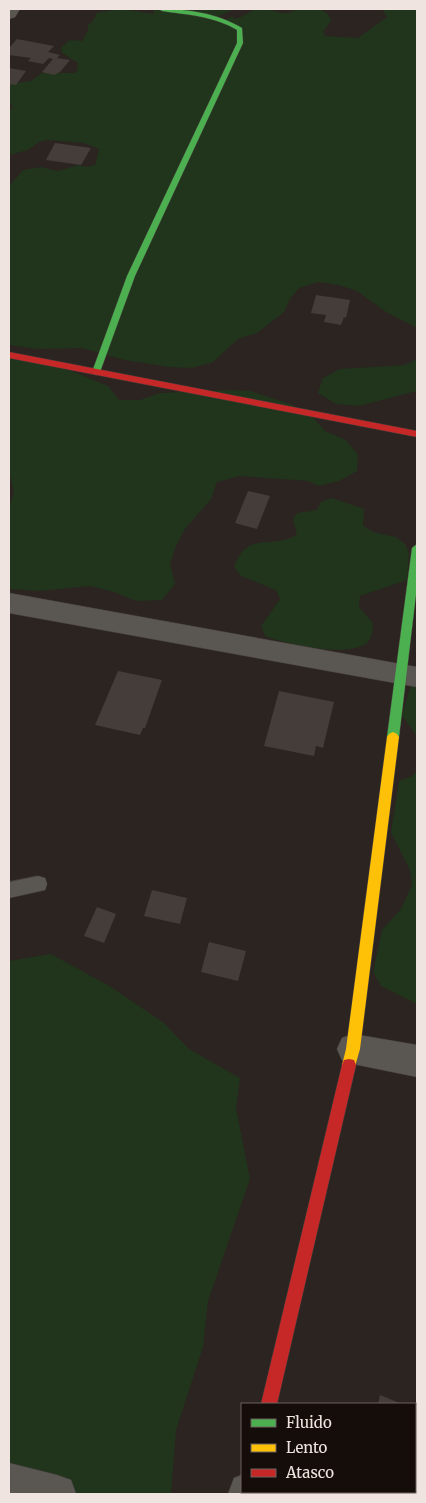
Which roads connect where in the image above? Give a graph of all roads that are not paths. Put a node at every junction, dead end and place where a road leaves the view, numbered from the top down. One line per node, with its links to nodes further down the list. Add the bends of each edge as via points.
1 (12, 9): 3 (street)
2 (162, 9): 5 (street, via 236,25 240,29 240,43 131,276)
3 (9, 14)
4 (9, 355): 5 (street)
5 (96, 372): 6 (street)
6 (417, 434)
7 (417, 548): 9 (street)
8 (9, 603): 9 (street)
9 (409, 675): 12 (street)
10 (38, 884): 11 (lane)
11 (9, 890)
12 (353, 1050): 13 (street); 14 (street)
13 (417, 1061)
14 (268, 1403)
15 (9, 1482): 16 (street)
16 (57, 1494)

